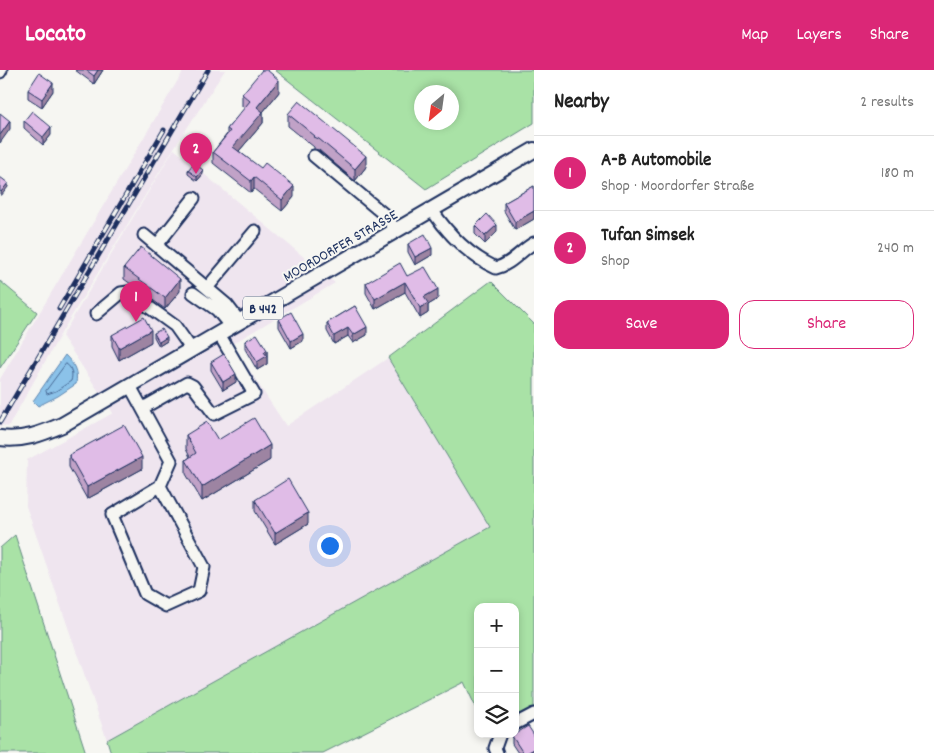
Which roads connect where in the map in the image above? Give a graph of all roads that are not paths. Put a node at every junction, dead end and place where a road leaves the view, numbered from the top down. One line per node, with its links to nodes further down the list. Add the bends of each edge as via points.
1 (534, 150): 4 (main road, MOORDORFER STRASSE / B 442)
2 (314, 156): 6 (street, via 386,216)
3 (194, 198): 9 (street)
4 (432, 210): 6 (main road, MOORDORFER STRASSE / B 442); 8 (street, via 479,260 496,268 513,261)
5 (255, 231): 10 (street)
6 (396, 231): 13 (main road, MOORDORFER STRASSE / B 442)
7 (144, 235): 9 (street)
8 (534, 243)
9 (157, 245): 10 (street)
10 (207, 288): 13 (street, via 227,305)
11 (193, 293): 13 (street, via 217,310)
12 (96, 314): 14 (street, via 121,293 128,292 175,326)
13 (230, 328): 14 (main road, MOORDORFER STRASSE / B 442); 16 (street, via 254,394 214,414 193,386 187,383)
14 (192, 350): 15 (main road, MOORDORFER STRASSE / B 442)
15 (130, 386): 16 (street); 17 (main road, MOORDORFER STRASSE / B 442, via 42,434 29,438)
16 (143, 408): 18 (street, via 171,461)
17 (0, 438)
18 (160, 486): 18 (street, via 112,515 145,594 166,606 199,591 204,567)
19 (534, 714): 20 (street)
20 (519, 722)
21 (499, 738): 22 (street, via 495,748)
22 (497, 753)

